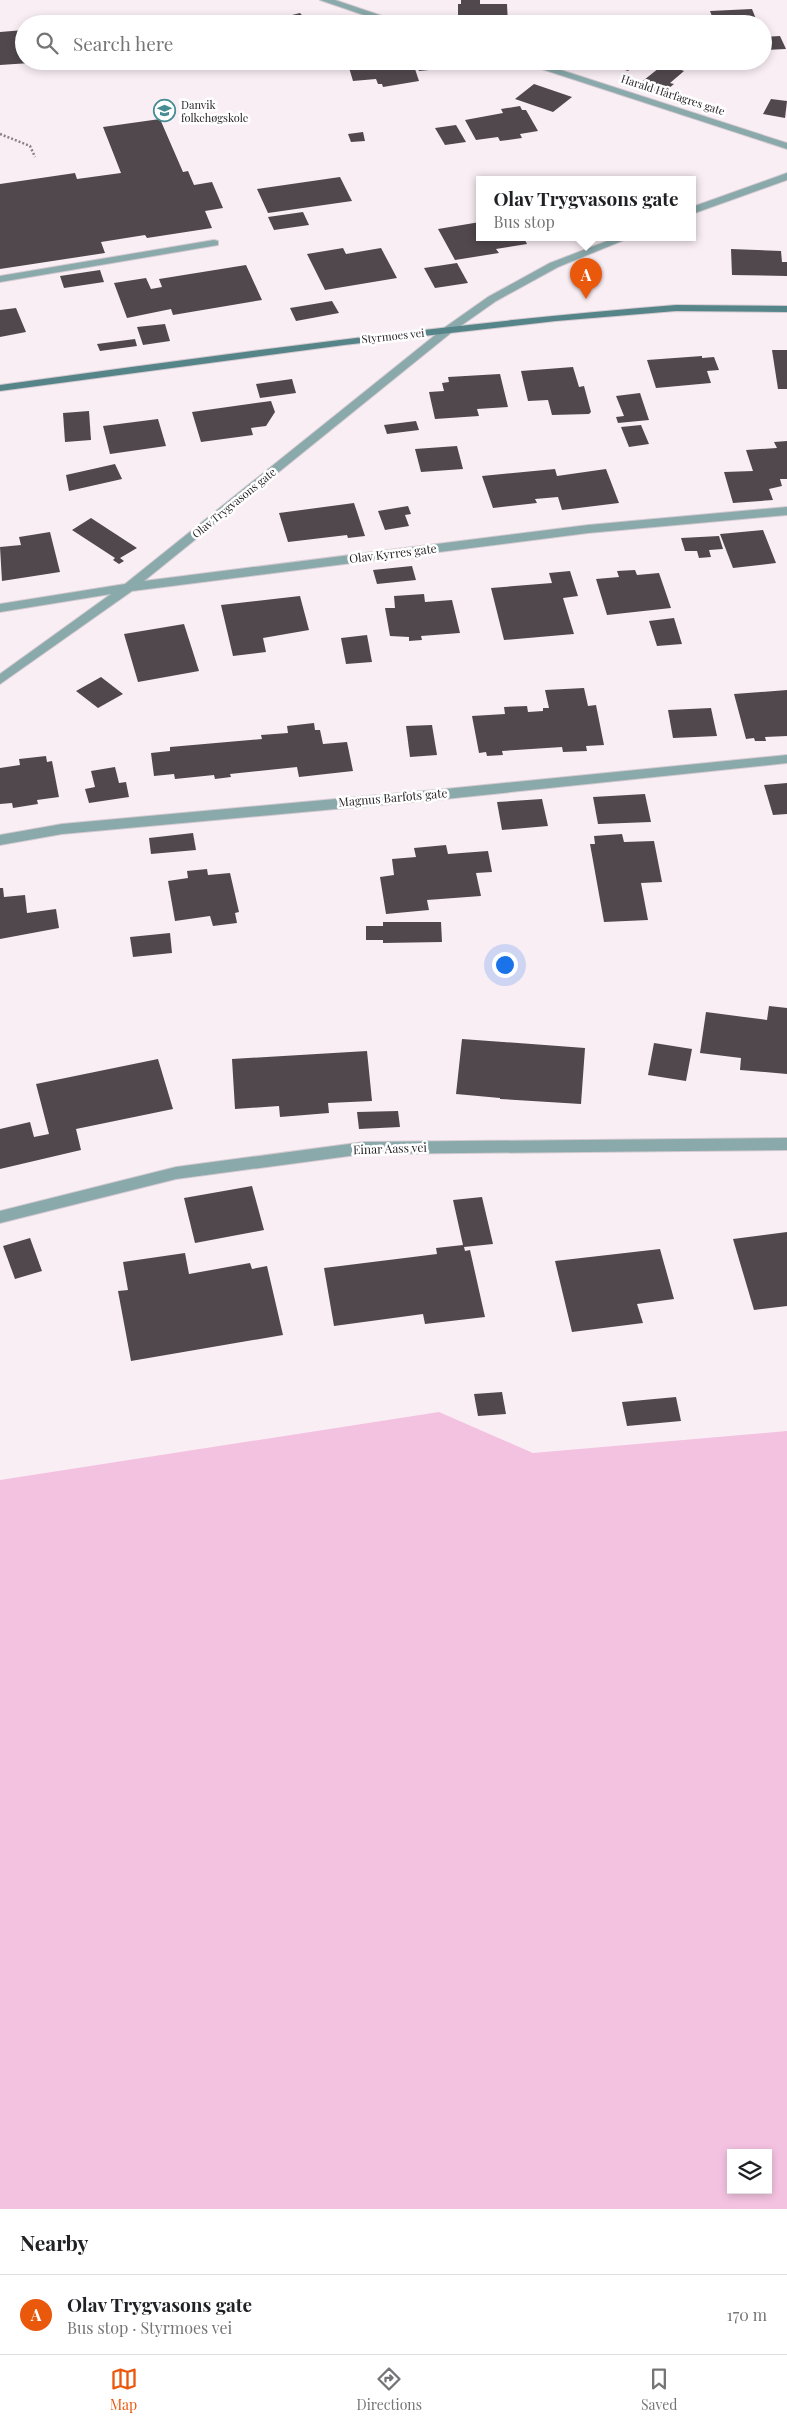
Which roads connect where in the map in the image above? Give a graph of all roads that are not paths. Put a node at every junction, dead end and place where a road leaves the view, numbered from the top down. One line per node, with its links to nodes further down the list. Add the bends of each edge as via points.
1 (325, 0): 2 (street)
2 (372, 15)
3 (550, 70): 4 (street, Harald Hårfagres gate)
4 (787, 146)
5 (787, 176): 6 (street)
6 (696, 210)
7 (616, 241): 11 (street, Olav Trygvasons gate, via 554,265 492,299)
8 (214, 244): 9 (street)
9 (0, 279)
10 (787, 309): 11 (main road, Styrmoes vei, via 676,308)
11 (448, 330): 12 (main road, Styrmoes vei); 14 (street, Olav Trygvasons gate)
12 (0, 388)
13 (786, 512): 14 (street, Olav Kyrres gate, via 588,529)
14 (129, 587): 15 (street, Olav Kyrres gate); 16 (street, Olav Trygvasons gate)
15 (0, 608)
16 (0, 680)
17 (787, 759): 18 (street, Magnus Barfots gate, via 62,829)
18 (0, 840)
19 (787, 1144): 20 (street, Einar Aass vei, via 364,1148 176,1173)
20 (0, 1217)

